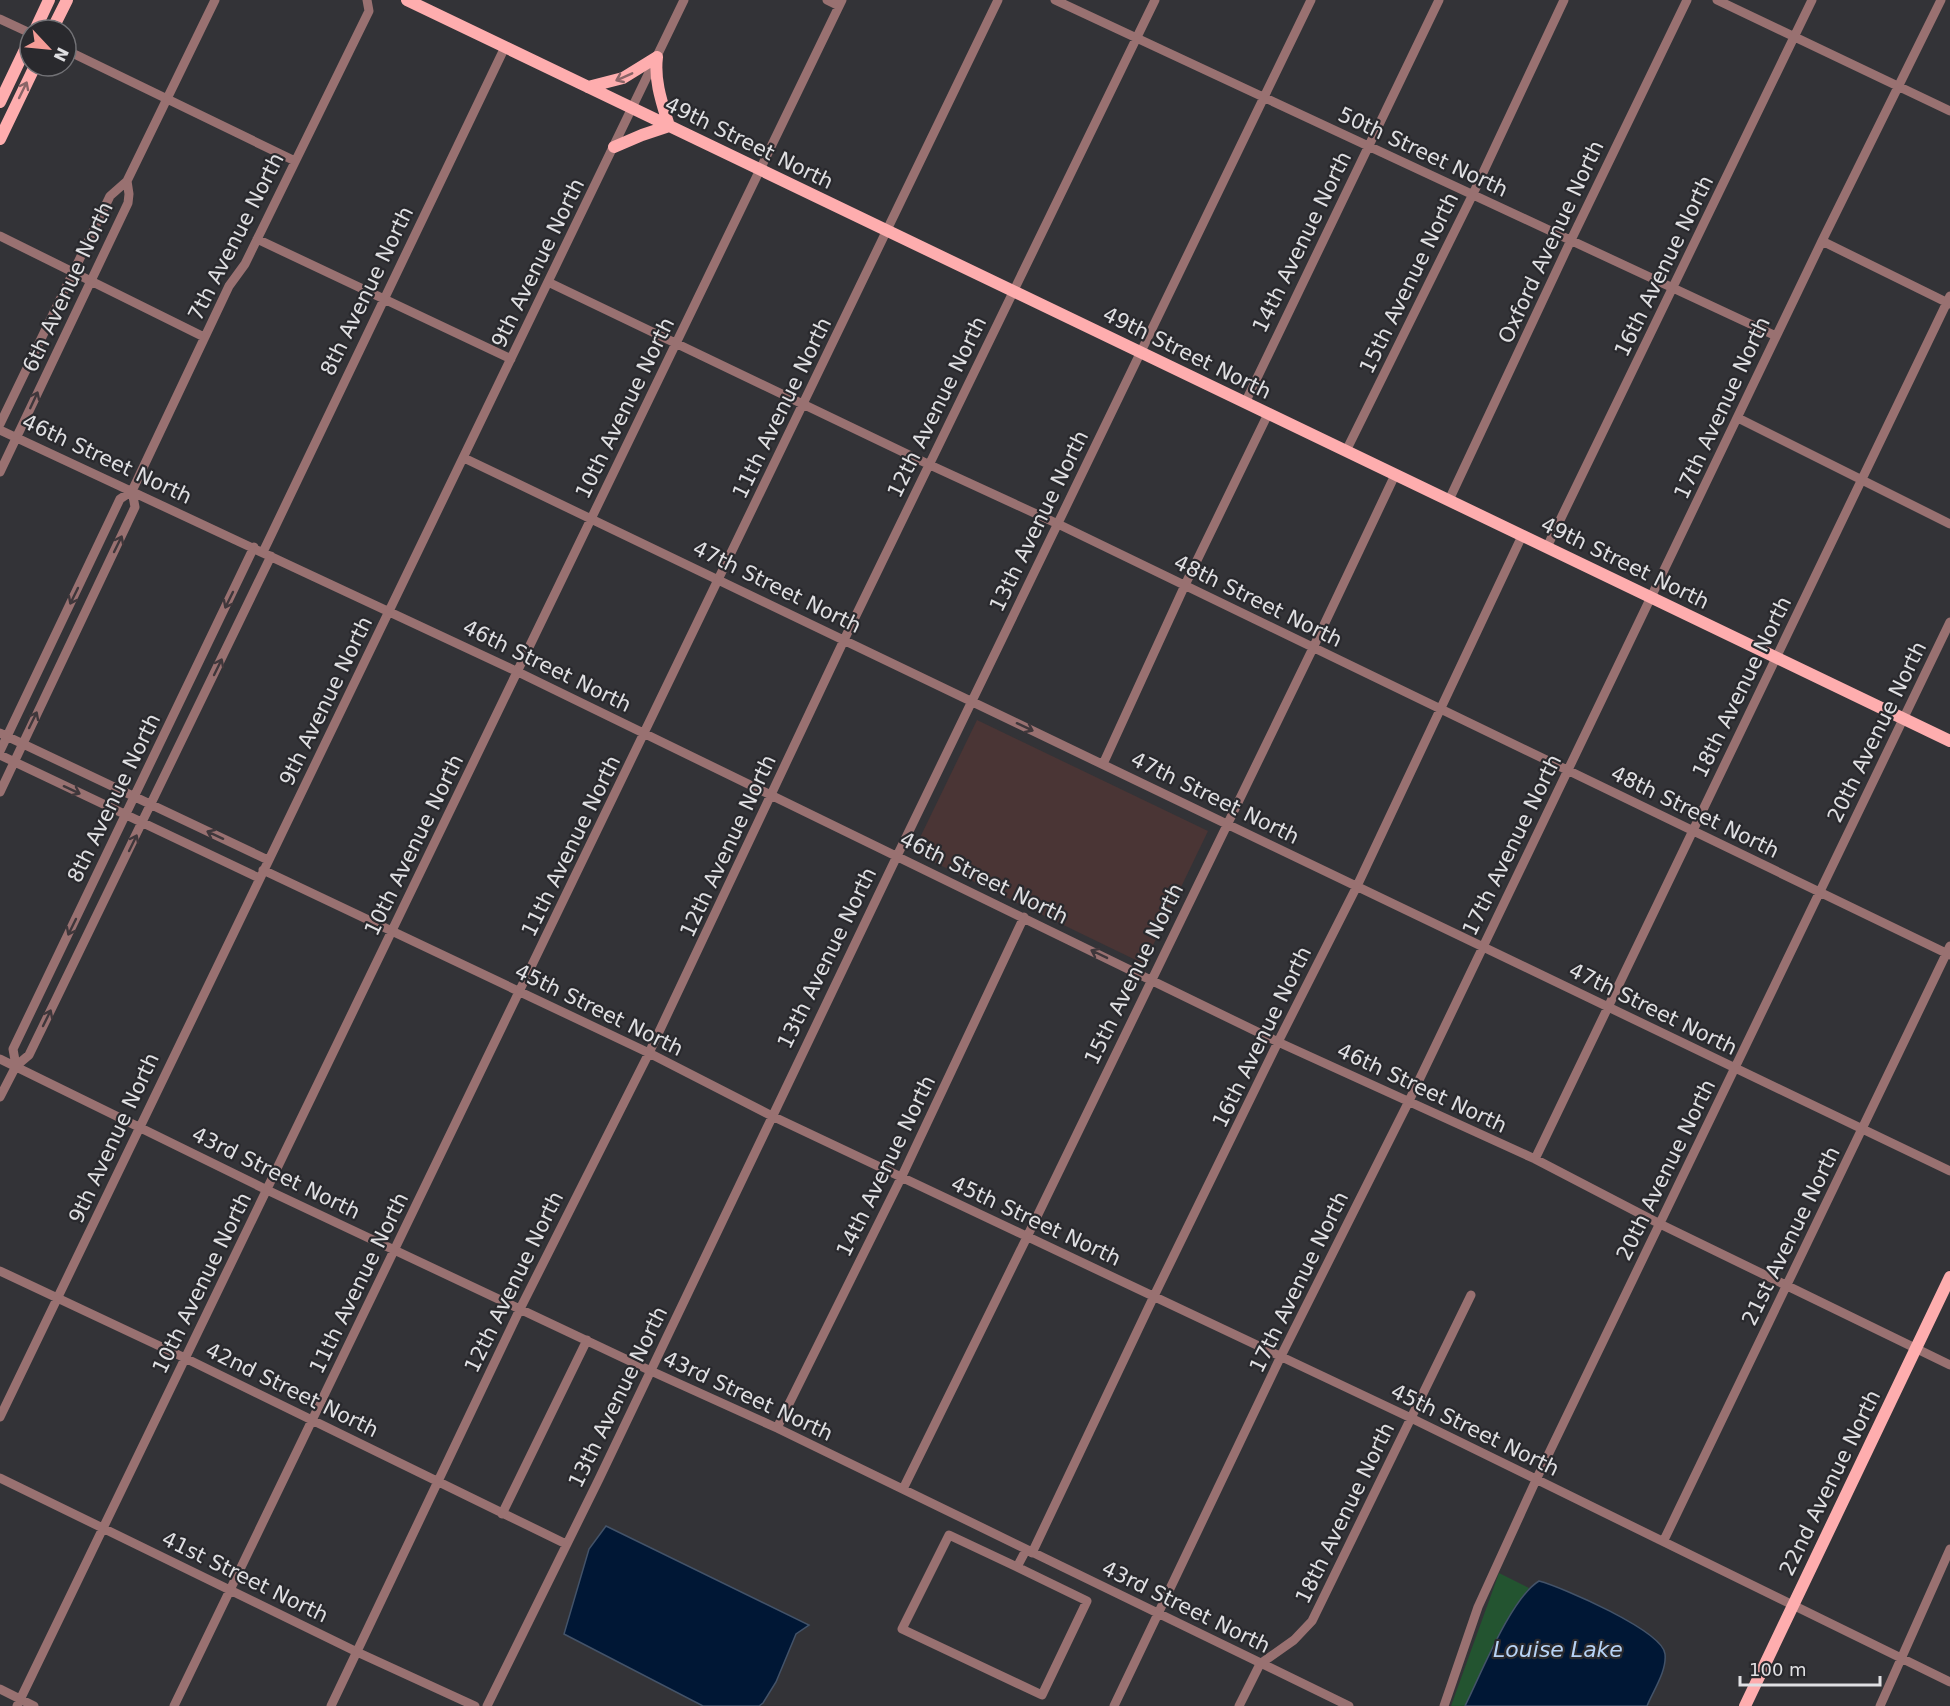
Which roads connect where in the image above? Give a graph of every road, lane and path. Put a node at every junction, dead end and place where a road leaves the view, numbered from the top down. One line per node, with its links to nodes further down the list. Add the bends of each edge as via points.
1 (49, 0): 19 (main road)
2 (67, 0): 20 (main road)
3 (215, 0): 33 (street, 6th Avenue North)
4 (367, 0): 41 (street, 7th Avenue North, via 369,11)
5 (407, 0): 25 (main road, 49th Street North)
6 (684, 0): 27 (street, 9th Avenue North)
7 (827, 0): 18 (street)
8 (998, 0): 45 (street, 11th Avenue North)
9 (1055, 0): 24 (street, 50th Street North)
10 (1155, 0): 24 (street, 12th Avenue North)
11 (1311, 0): 32 (street, 13th Avenue North)
12 (1439, 0): 39 (street, 14th Avenue North)
13 (1564, 0): 44 (street, 15th Avenue North)
14 (1687, 0): 48 (street, Oxford Avenue North)
15 (1717, 0): 23 (street)
16 (1812, 0): 23 (street, 16th Avenue North)
17 (1941, 0): 31 (street, 17th Avenue North)
18 (841, 3): 42 (street, 10th Avenue North)
19 (40, 18)
20 (58, 18)
21 (0, 19): 22 (street)
22 (18, 27)
23 (1794, 37): 31 (street); 53 (street, 16th Avenue North)
24 (1137, 38): 32 (street, 50th Street North); 54 (street, 12th Avenue North)
25 (505, 47): 30 (main road, 49th Street North); 55 (street, 8th Avenue North)
26 (78, 56): 33 (street)
27 (657, 57): 30 (main road, one-way to 30, via 623,78); 35 (street, 9th Avenue North); 37 (main road, via 659,94)
28 (18, 64): 34 (main road)
29 (29, 78): 38 (main road, one-way to 29)
30 (588, 87): 35 (main road, 49th Street North)
31 (1898, 87): 36 (street); 49 (street, 17th Avenue North)
32 (1264, 98): 39 (street, 50th Street North); 60 (street, 13th Avenue North)
33 (167, 99): 41 (street); 43 (street, 6th Avenue North)
34 (0, 102)
35 (632, 108): 37 (main road, 49th Street North); 40 (street, 9th Avenue North)
36 (1950, 111)
37 (669, 126): 40 (main road); 42 (main road, 49th Street North)
38 (0, 139)
39 (1368, 146): 44 (street, 50th Street North); 62 (street, 14th Avenue North)
40 (614, 147): 52 (street, 9th Avenue North)
41 (295, 161): 47 (street, 7th Avenue North)
42 (760, 170): 45 (main road, 49th Street North); 59 (street, 10th Avenue North)
43 (128, 181): 50 (street, 6th Avenue North, via 110,196); 51 (street, 6th Avenue North, via 128,203)
44 (1473, 194): 48 (street, 50th Street North); 69 (street, 15th Avenue North)
45 (888, 231): 54 (main road, 49th Street North); 63 (street, 11th Avenue North)
46 (0, 236): 50 (street)
47 (257, 239): 55 (street); 58 (street, 7th Avenue North)
48 (1571, 240): 53 (street, 50th Street North); 76 (street, Oxford Avenue North)
49 (1822, 242): 56 (street); 57 (street, 17th Avenue North)
50 (74, 271): 51 (street); 66 (street, 6th Avenue North)
51 (91, 280): 58 (street); 68 (street, 6th Avenue North, one-way to 51)
52 (548, 282): 59 (street, 48th Street North); 61 (street, 9th Avenue North)
53 (1673, 288): 57 (street, 50th Street North); 81 (street, 16th Avenue North)
54 (1013, 291): 60 (main road, 49th Street North); 71 (street, 12th Avenue North)
55 (383, 299): 61 (street); 82 (street, 8th Avenue North)
56 (1949, 301): 74 (street, 18th Avenue North)
57 (1776, 336): 65 (street, 17th Avenue North)
58 (204, 337): 75 (street, 7th Avenue North)
59 (676, 344): 63 (street, 48th Street North); 77 (street, 10th Avenue North)
60 (1141, 353): 62 (main road, 49th Street North); 78 (street, 13th Avenue North)
61 (511, 360): 70 (street, 9th Avenue North)
62 (1245, 403): 64 (main road, 49th Street North)
63 (803, 404): 71 (street, 48th Street North); 83 (street, 11th Avenue North)
64 (1268, 414): 69 (main road, 49th Street North); 84 (street)
65 (1738, 418): 74 (street); 85 (street, 17th Avenue North)
66 (0, 424)
67 (0, 430): 68 (street, 46th Street North)
68 (16, 438): 72 (street, 6th Avenue North); 75 (street, 46th Street North)
69 (1346, 451): 73 (main road, 49th Street North)
70 (464, 458): 77 (street, 47th Street North); 86 (street, 9th Avenue North)
71 (930, 465): 78 (street, 48th Street North); 88 (street, 12th Avenue North)
72 (0, 472)
73 (1395, 475): 76 (main road, 49th Street North); 89 (street, 15th Avenue North)
74 (1861, 480): 79 (street); 90 (street, 18th Avenue North)
75 (132, 491): 82 (street, 46th Street North); 96 (street, 7th Avenue North, one-way to 96, via 120,500); 98 (street, 7th Avenue North, one-way to 75, via 135,507)
76 (1449, 500): 80 (main road, 49th Street North)
77 (592, 519): 83 (street, 47th Street North); 91 (street, 10th Avenue North)
78 (1058, 524): 84 (street, 48th Street North); 92 (street, 13th Avenue North)
79 (1950, 524)
80 (1522, 536): 81 (main road, 49th Street North); 93 (street, 16th Avenue North)
81 (1547, 547): 85 (main road, 49th Street North)
82 (263, 551): 86 (street, 46th Street North); 105 (street, 8th Avenue North, one-way to 105); 106 (street, 8th Avenue North, one-way to 82)
83 (719, 579): 88 (street, 47th Street North); 95 (street, 11th Avenue North)
84 (1185, 585): 89 (street, 48th Street North); 101 (street)
85 (1651, 598): 90 (main road, 49th Street North); 102 (street, 17th Avenue North)
86 (390, 612): 91 (street, 46th Street North); 112 (street, 9th Avenue North)
87 (1950, 622): 94 (street, 20th Avenue North)
88 (844, 640): 92 (street, 47th Street North); 104 (street, 12th Avenue North)
89 (1313, 648): 93 (street, 48th Street North); 109 (street, 15th Avenue North)
90 (1776, 657): 94 (main road, 49th Street North); 110 (street, 18th Avenue North)
91 (518, 672): 95 (street, 46th Street North); 116 (street, 10th Avenue North)
92 (972, 702): 101 (street, 47th Street North, one-way to 101); 111 (street, 13th Avenue North)
93 (1440, 709): 102 (street, 48th Street North); 113 (street, 16th Avenue North)
94 (1903, 719): 97 (main road, 49th Street North); 114 (street, 20th Avenue North)
95 (645, 733): 104 (street, 46th Street North); 120 (street, 11th Avenue North)
96 (3, 734): 98 (street, 45th Street North); 99 (street, 7th Avenue North)
97 (1950, 741)
98 (22, 743): 100 (street, 7th Avenue North); 105 (street, 45th Street North)
99 (0, 753): 100 (street, 45th Street North)
100 (14, 762): 103 (street, 7th Avenue North); 107 (street, 45th Street North, one-way to 107)
101 (1103, 764): 109 (street, 47th Street North)
102 (1568, 771): 110 (street, 48th Street North); 117 (street, 17th Avenue North)
103 (0, 792)
104 (772, 795): 111 (street, 46th Street North); 123 (street, 12th Avenue North)
105 (134, 797): 106 (street, 45th Street North); 107 (street, 8th Avenue North)
106 (151, 805): 108 (street, 8th Avenue North); 112 (street, 45th Street North, one-way to 106)
107 (125, 815): 108 (street, 45th Street North); 125 (street, 8th Avenue North, one-way to 125, via 13,1049)
108 (142, 823): 112 (street, 45th Street North); 125 (street, 8th Avenue North, one-way to 108, via 29,1055)
109 (1227, 824): 113 (street, 47th Street North); 119 (street, 15th Avenue North)
110 (1693, 831): 114 (street, 48th Street North); 121 (street, 18th Avenue North)
111 (897, 856): 115 (street, 46th Street North); 129 (street, 13th Avenue North)
112 (263, 869): 116 (street, 45th Street North); 130 (street, 9th Avenue North)
113 (1357, 886): 117 (street, 47th Street North); 122 (street, 16th Avenue North)
114 (1820, 892): 118 (street, 48th Street North); 126 (street, 20th Avenue North)
115 (1024, 917): 119 (street, 46th Street North, one-way to 115); 134 (street, 14th Avenue North)
116 (392, 931): 120 (street, 45th Street North); 135 (street, 10th Avenue North)
117 (1482, 947): 121 (street, 47th Street North); 128 (street, 17th Avenue North)
118 (1949, 952): 131 (street, 21st Avenue North)
119 (1151, 979): 122 (street, 46th Street North); 137 (street, 15th Avenue North)
120 (520, 992): 123 (street, 45th Street North); 138 (street, 11th Avenue North)
121 (1608, 1007): 126 (street, 47th Street North); 132 (street, 18th Avenue North)
122 (1278, 1042): 128 (street, 46th Street North); 143 (street, 16th Avenue North)
123 (649, 1053): 129 (street, 45th Street North); 145 (street, 12th Avenue North)
124 (0, 1059): 125 (street, 43rd Street North)
125 (16, 1066): 127 (street, 8th Avenue North); 130 (street, 43rd Street North)
126 (1735, 1068): 131 (street, 47th Street North); 136 (street, 20th Avenue North)
127 (0, 1098)
128 (1409, 1101): 132 (street, 46th Street North); 148 (street, 17th Avenue North)
129 (772, 1116): 134 (street, 45th Street North); 151 (street, 13th Avenue North)
130 (140, 1126): 135 (street, 43rd Street North); 144 (street, 9th Avenue North)
131 (1862, 1130): 133 (street, 47th Street North); 141 (street, 21st Avenue North)
132 (1535, 1159): 136 (street, 46th Street North)
133 (1950, 1171)
134 (902, 1176): 137 (street, 45th Street North); 155 (street, 14th Avenue North)
135 (267, 1190): 138 (street, 43rd Street North); 149 (street, 10th Avenue North)
136 (1660, 1224): 141 (street, 46th Street North); 157 (street, 20th Avenue North)
137 (1028, 1237): 143 (street, 45th Street North); 159 (street, 15th Avenue North)
138 (394, 1249): 145 (street, 43rd Street North); 154 (street, 11th Avenue North)
139 (0, 1271): 144 (street, 42nd Street North)
140 (1950, 1277): 147 (main road, 22nd Avenue North)
141 (1786, 1286): 147 (street, 46th Street North); 162 (street, 21st Avenue North)
142 (1471, 1295): 153 (street, 18th Avenue North)
143 (1154, 1296): 148 (street, 45th Street North); 165 (street, 16th Avenue North)
144 (58, 1300): 149 (street, 42nd Street North); 152 (street, 9th Avenue North)
145 (520, 1309): 146 (street, 43rd Street North); 158 (street, 12th Avenue North)
146 (587, 1340): 151 (street, 43rd Street North); 160 (street)
147 (1916, 1348): 150 (street, 46th Street North); 168 (main road, 22nd Avenue North)
148 (1281, 1356): 153 (street, 45th Street North); 169 (street, 17th Avenue North)
149 (185, 1358): 154 (street, 42nd Street North); 161 (street, 10th Avenue North)
150 (1950, 1365)
151 (651, 1371): 155 (street, 43rd Street North); 163 (street, 13th Avenue North)
152 (0, 1417)
153 (1411, 1418): 157 (street, 45th Street North); 172 (street, 18th Avenue North, via 1312,1621 1294,1640)
154 (313, 1420): 158 (street, 42nd Street North); 167 (street, 11th Avenue North)
155 (777, 1428): 159 (street, 43rd Street North)
156 (0, 1478): 161 (street, 41st Street North)
157 (1536, 1480): 162 (street, 45th Street North); 184 (street, 20th Avenue North, via 1478,1607)
158 (437, 1482): 160 (street, 42nd Street North); 170 (street, 12th Avenue North)
159 (903, 1489): 165 (street, 43rd Street North)
160 (502, 1514): 163 (street, 42nd Street North)
161 (103, 1529): 167 (street, 41st Street North); 175 (street, 10th Avenue North)
162 (1664, 1540): 168 (street, 45th Street North)
163 (566, 1544): 180 (street, 13th Avenue North)
164 (1950, 1549): 171 (street)
165 (1029, 1551): 166 (street, 16th Avenue North); 169 (street, 43rd Street North)
166 (1017, 1567): 166 (street, via 1087,1601 1042,1695 903,1629 949,1534)
167 (230, 1590): 170 (street, 41st Street North); 177 (street, 11th Avenue North)
168 (1793, 1606): 171 (street, 45th Street North); 185 (main road, 22nd Avenue North)
169 (1159, 1614): 172 (street, 43rd Street North); 181 (street, 17th Avenue North)
170 (357, 1652): 178 (street, 12th Avenue North); 179 (street, 41st Street North)
171 (1902, 1658): 173 (street, 45th Street North); 186 (street)
172 (1260, 1664): 182 (street); 183 (street, 43rd Street North)
173 (1950, 1682)
174 (0, 1689): 175 (street)
175 (19, 1703): 176 (street)
176 (34, 1706)
177 (174, 1706)
178 (331, 1706)
179 (475, 1706)
180 (487, 1706)
181 (1114, 1706)
182 (1239, 1706)
183 (1349, 1706)
184 (1444, 1706)
185 (1745, 1706)
186 (1880, 1706)

